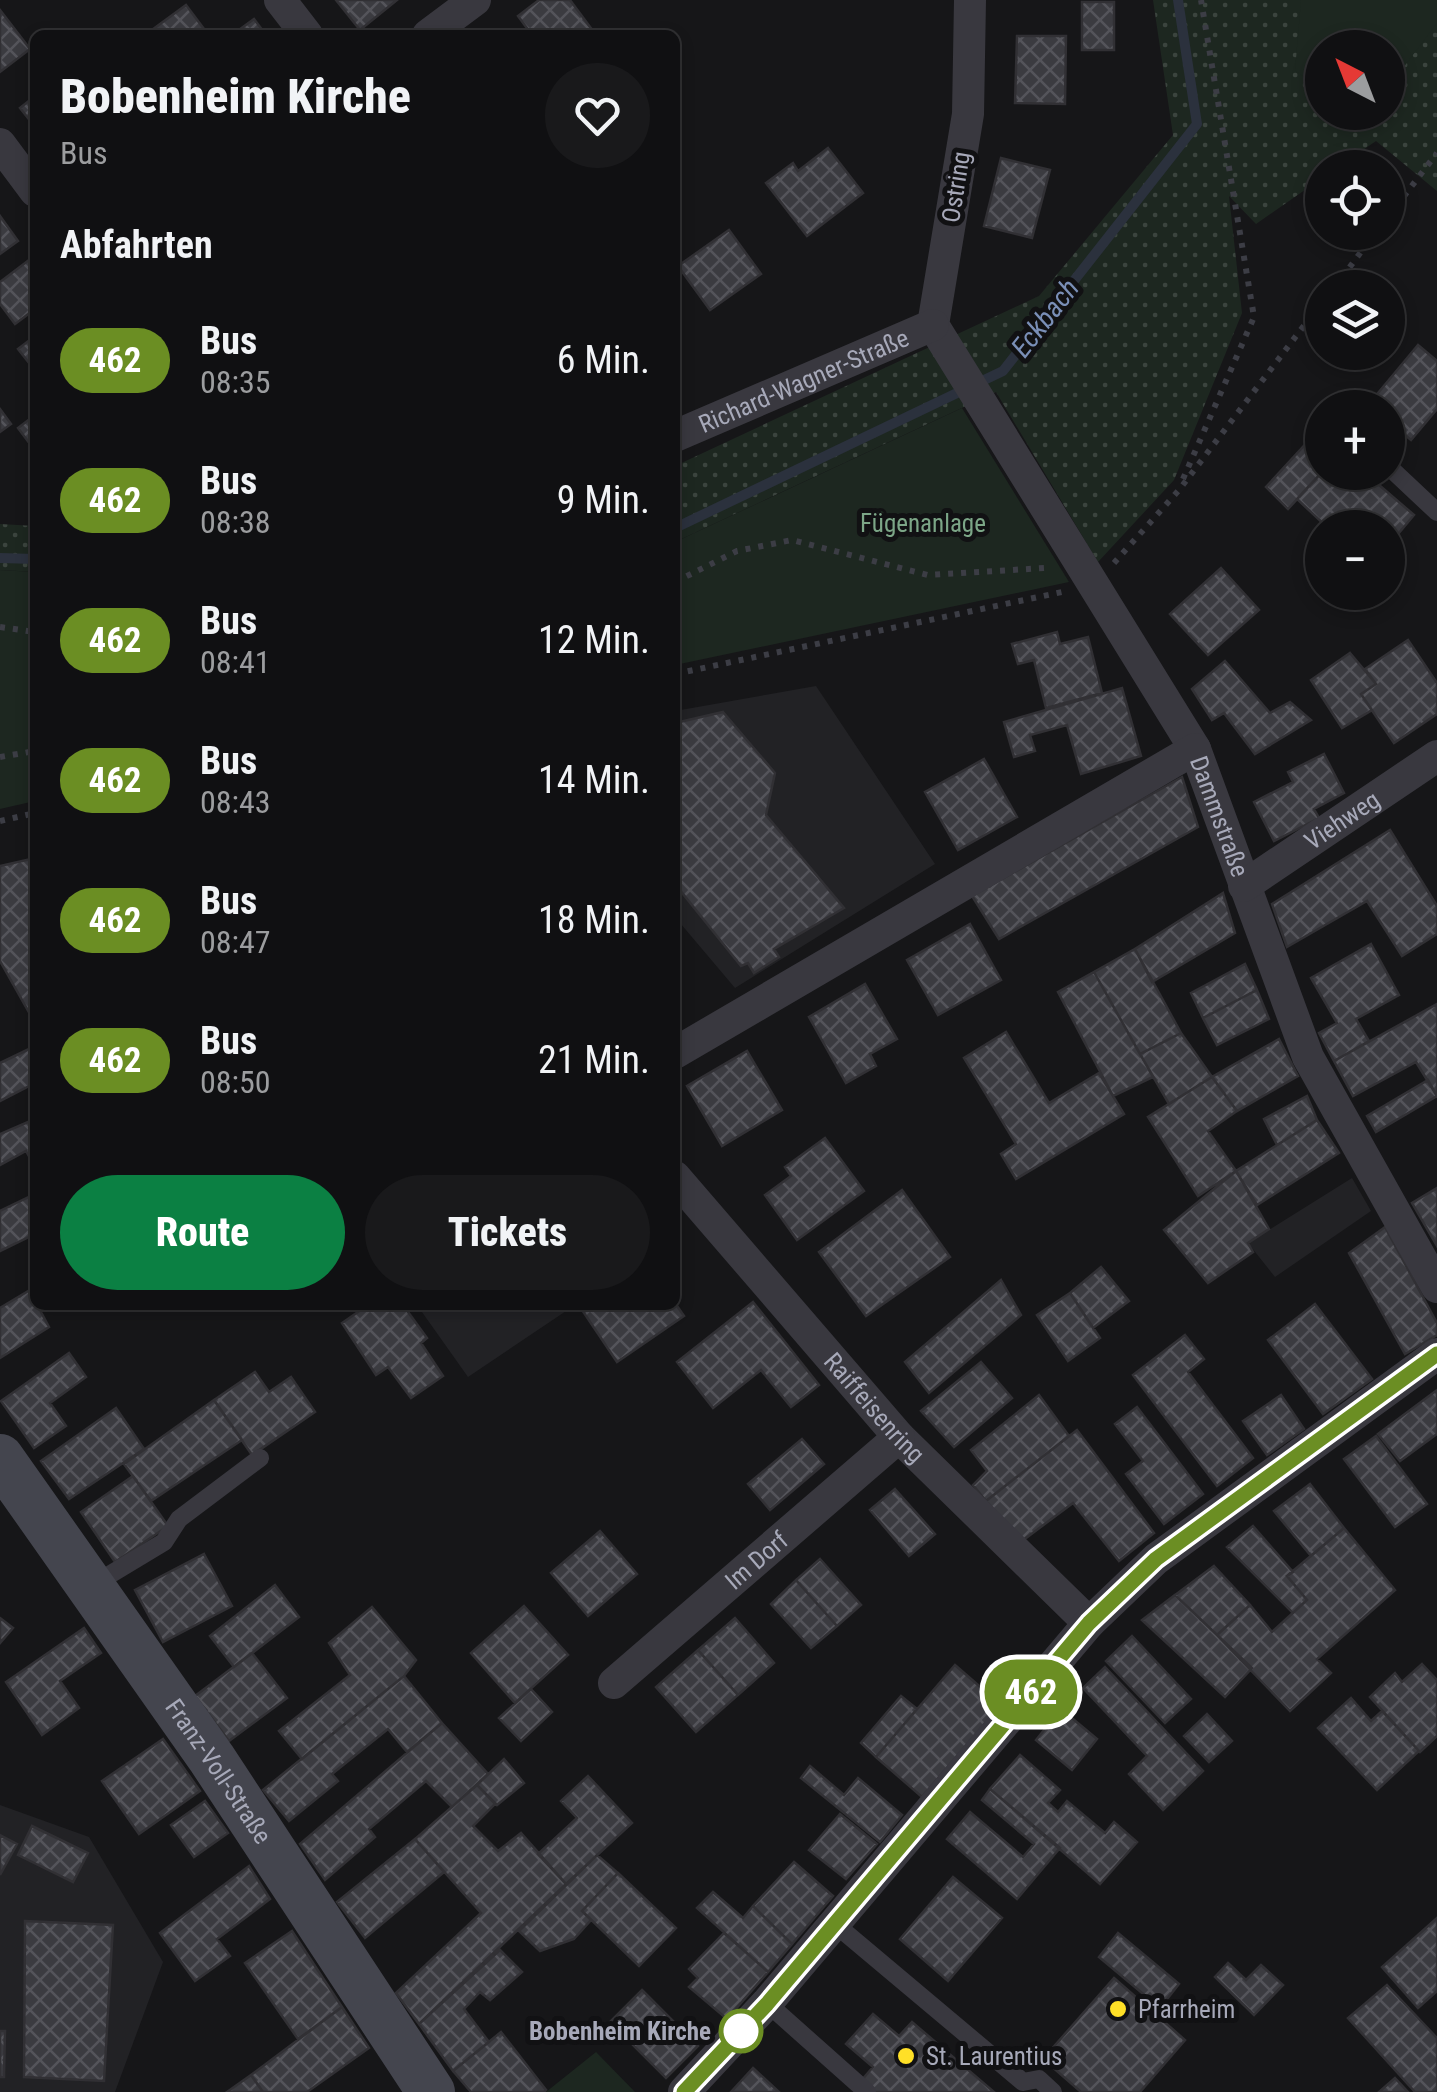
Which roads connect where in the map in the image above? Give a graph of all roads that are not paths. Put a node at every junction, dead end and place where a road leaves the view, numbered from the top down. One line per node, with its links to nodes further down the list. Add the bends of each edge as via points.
1 (280, 0): 4 (street)
2 (475, 0): 5 (street)
3 (970, 0): 8 (street, Ostring, via 968,114)
4 (303, 30)
5 (435, 30)
6 (0, 144): 7 (street)
7 (30, 185)
8 (932, 325): 9 (street, Richard-Wagner-Straße); 12 (street, Dammstraße)
9 (680, 434)
10 (1405, 482): 11 (lane)
11 (1437, 512)
12 (1195, 749): 14 (street, Dammstraße); 15 (street)
13 (1437, 756): 14 (street, Viehweg)
14 (1244, 886): 17 (street, Dammstraße, via 1308,1057)
15 (680, 1050)
16 (680, 1183): 19 (street, Raiffeisenring)
17 (1437, 1287)
18 (1437, 1354): 23 (street, via 1156,1559)
19 (899, 1437): 23 (street, Raiffeisenring); 24 (street, Im Dorf)
20 (0, 1458): 22 (main road, Franz-Voll-Straße)
21 (260, 1458): 22 (lane, via 179,1518 164,1542)
22 (91, 1586): 27 (main road, Franz-Voll-Straße)
23 (1089, 1623): 25 (street)
24 (614, 1683)
25 (835, 1924): 26 (street); 30 (lane, via 1023,2082 1039,2079)
26 (767, 2004): 28 (street); 29 (lane)
27 (431, 2092)
28 (684, 2092)
29 (867, 2092)
30 (1054, 2092)

